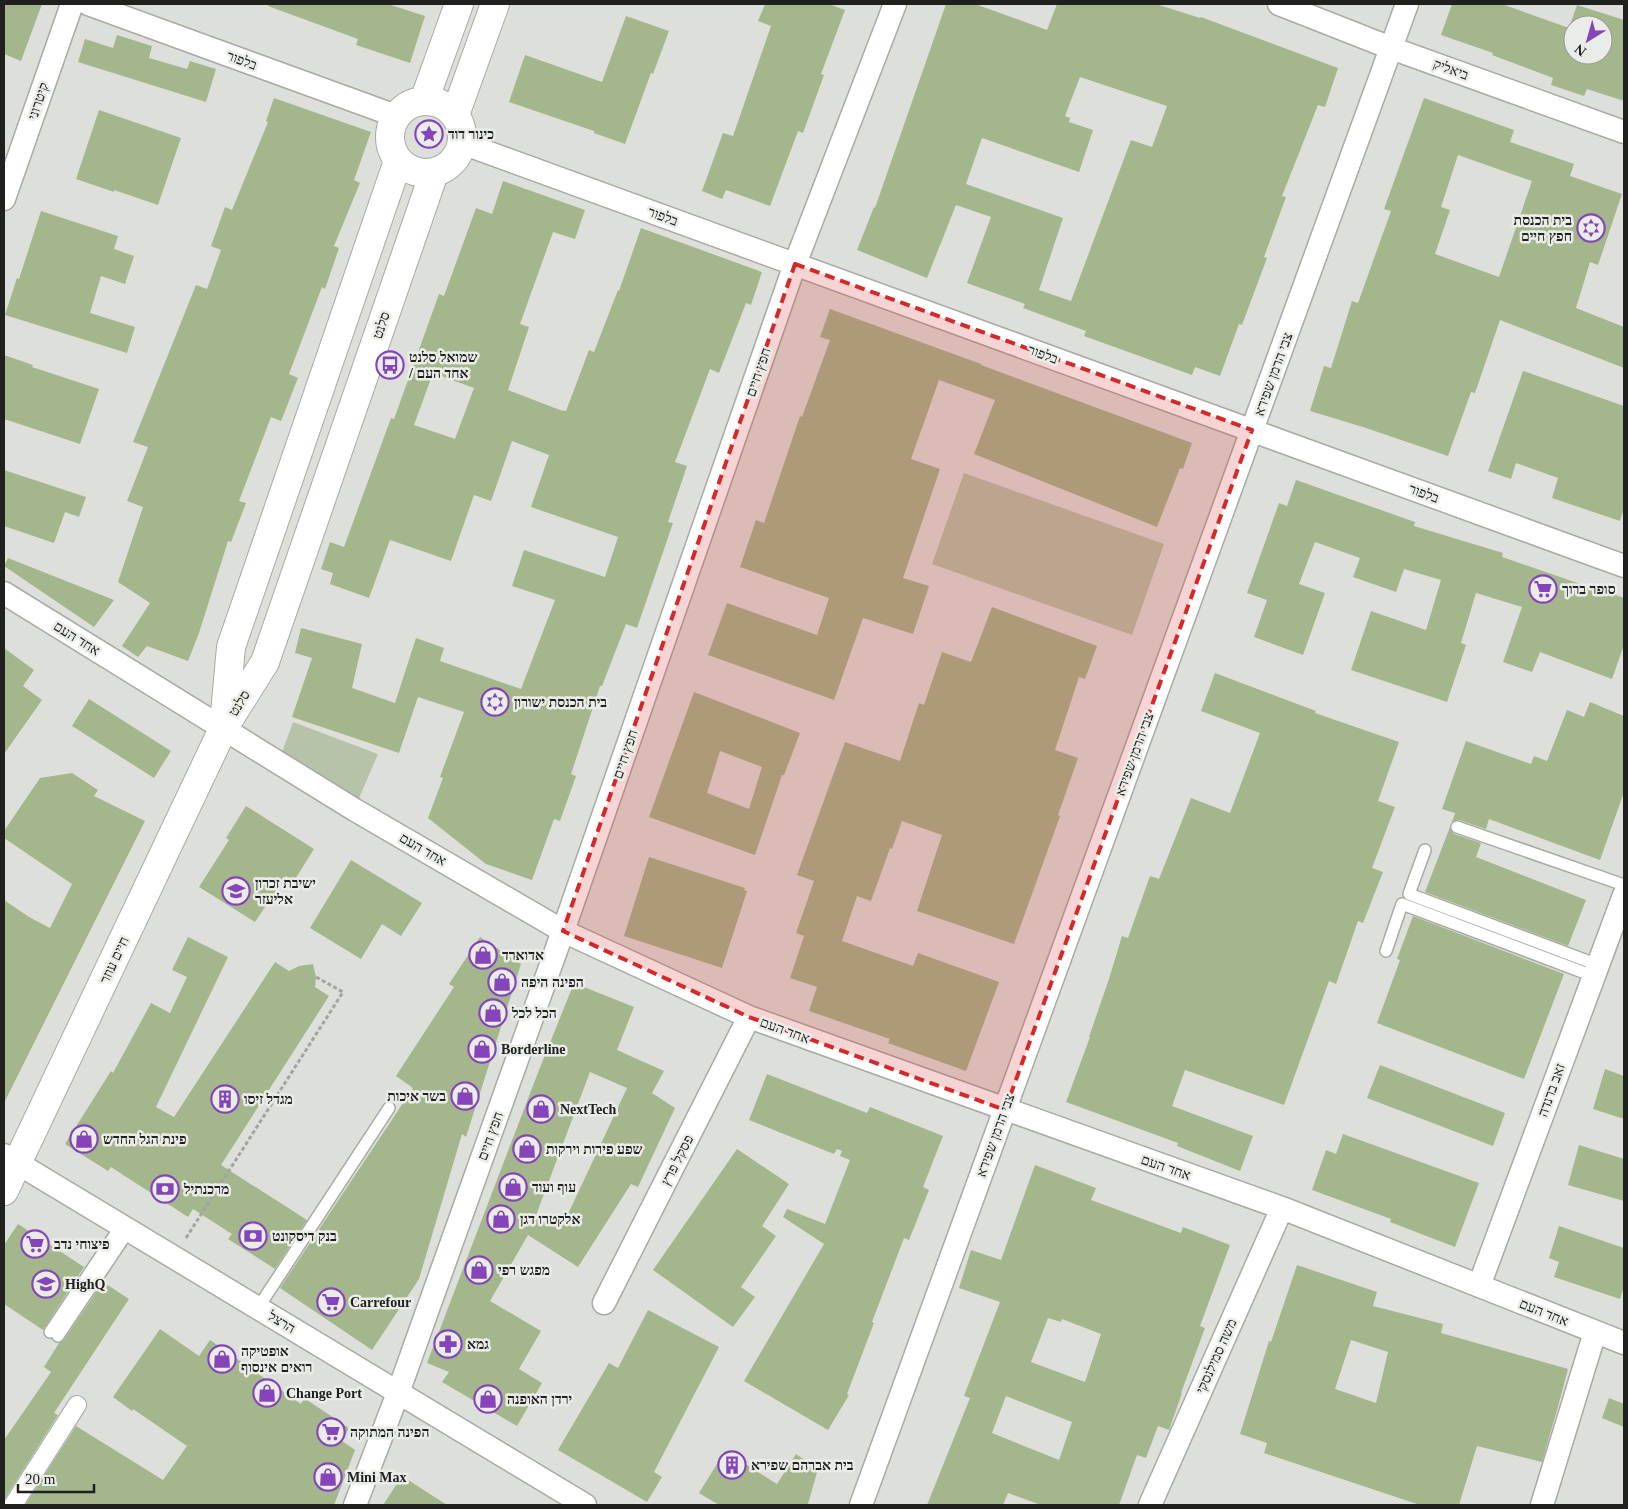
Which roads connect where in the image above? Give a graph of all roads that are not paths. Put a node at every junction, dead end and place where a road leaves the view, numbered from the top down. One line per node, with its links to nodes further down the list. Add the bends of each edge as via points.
1 (72, 4): 16 (street, קיטרוני)
2 (88, 4): 11 (street, בלפור)
3 (459, 4): 9 (street)
4 (495, 4): 10 (street)
5 (894, 4): 17 (street, חפץ חיים)
6 (1279, 4): 8 (street, ביאליק)
7 (1407, 4): 8 (street, צבי הרמן שפירא)
8 (1391, 48): 12 (street, ביאליק); 18 (street, צבי הרמן שפירא)
9 (424, 101): 10 (street, via 441,104); 11 (street, via 414,102)
10 (455, 115): 13 (street, via 460,124)
11 (396, 116): 14 (street, via 389,139)
12 (1624, 132)
13 (462, 143): 15 (street, via 453,162); 17 (street, בלפור)
14 (398, 161): 15 (street, via 414,172); 21 (street, סלנט, via 231,647)
15 (434, 173): 21 (street, סלנט, via 265,662)
16 (4, 199)
17 (795, 264): 18 (street, בלפור); 26 (street, חפץ חיים)
18 (1252, 430): 19 (street, בלפור); 31 (street, צבי הרמן שפירא)
19 (1624, 566)
20 (4, 593): 21 (street, אחד העם)
21 (223, 728): 26 (street, אחד העם, via 355,810); 32 (street, חיים עוזר)
22 (1457, 827): 24 (lane)
23 (1425, 850): 28 (lane, via 1408,894)
24 (1624, 885)
25 (1624, 895): 28 (street, זאב ברנדה)
26 (563, 931): 29 (street, אחד העם); 42 (street, חפץ חיים)
27 (1386, 951): 28 (lane, via 1402,904)
28 (1596, 971): 36 (street, זאב ברנדה)
29 (749, 1017): 31 (street, אחד העם); 37 (street, פסקל פרץ)
30 (388, 1108): 38 (lane)
31 (1005, 1110): 34 (street, אחד העם); 47 (street, צבי הרמן שפירא)
32 (10, 1159): 33 (street, חיים עוזר); 35 (street, הרצל)
33 (4, 1191)
34 (1282, 1208): 36 (street, אחד העם); 48 (street, משה סמילנסקי)
35 (125, 1228): 38 (street, הרצל); 40 (lane)
36 (1479, 1286): 39 (street, אחד העם)
37 (604, 1302)
38 (258, 1308): 42 (street, הרצל)
39 (1595, 1332): 41 (street, אחד העם); 49 (street)
40 (54, 1334)
41 (1624, 1343)
42 (398, 1393): 45 (street, חפץ חיים); 46 (street, הרצל)
43 (78, 1405): 44 (street)
44 (13, 1505)
45 (355, 1505)
46 (585, 1505)
47 (861, 1505)
48 (1150, 1505)
49 (1542, 1505)

